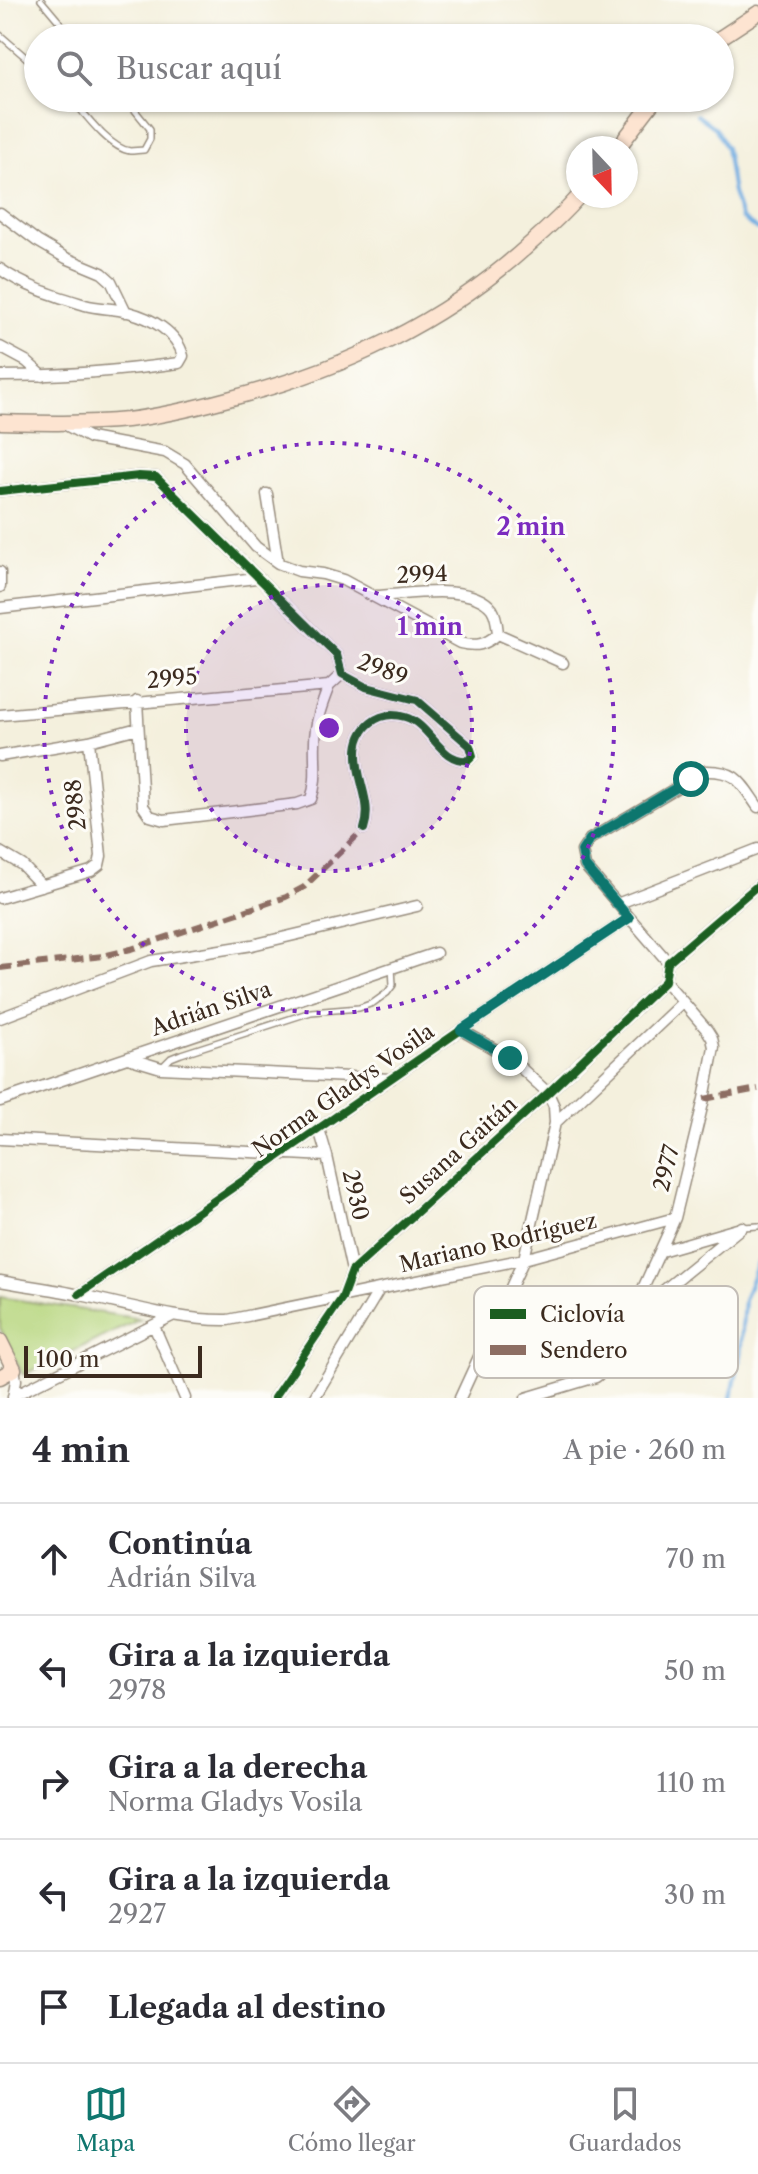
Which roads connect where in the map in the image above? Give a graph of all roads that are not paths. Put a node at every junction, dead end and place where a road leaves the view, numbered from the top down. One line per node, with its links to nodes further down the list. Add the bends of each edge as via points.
1 (41, 0): 3 (lane)
2 (758, 13): 4 (main road)
3 (61, 24)
4 (734, 29)
5 (0, 35): 6 (lane)
6 (24, 56)
7 (83, 112): 8 (lane, via 130,151 144,150 150,139 150,129)
8 (136, 112)
9 (645, 112): 10 (main road)
10 (627, 136)
11 (569, 208): 19 (main road, via 476,288 419,326 354,359 269,389 184,410)
12 (0, 213): 14 (street, via 37,241 102,273)
13 (0, 269): 14 (street, via 49,293)
14 (126, 312): 17 (street, via 166,330 180,345 179,363)
15 (0, 347): 17 (street)
16 (0, 376): 17 (street)
17 (43, 376)
18 (0, 422): 19 (main road)
19 (64, 424): 22 (street, via 90,438 165,452 185,464 256,547)
20 (0, 491): 24 (street, 2989, via 156,477)
21 (267, 494): 22 (street)
22 (281, 564): 26 (street, 2994, via 343,580)
23 (0, 572): 25 (street)
24 (256, 578): 27 (street); 30 (street, 2989, via 337,655)
25 (0, 587)
26 (376, 596): 28 (street, 2994, via 460,643 487,644); 28 (street, 2994, via 474,596 491,607)
27 (0, 608)
28 (498, 634): 29 (street)
29 (563, 663)
30 (342, 674): 31 (street); 32 (street, 2989)
31 (329, 686): 33 (street, 2995); 36 (street, via 317,721 316,786 311,799 297,804 164,820 150,816 143,806)
32 (398, 695): 35 (street, via 403,703); 35 (street, 2989, via 417,700 470,746 473,756 452,758 428,732)
33 (137, 701): 34 (street, 2995); 36 (street)
34 (0, 715)
35 (398, 716): 40 (street, 2989, via 382,715 361,734 357,756 368,816)
36 (138, 728): 37 (street)
37 (89, 741): 38 (street); 44 (street, 2988, via 99,865)
38 (0, 756)
39 (758, 807): 46 (street, via 734,775 705,771 590,839 582,851 585,866)
40 (364, 829)
41 (758, 849): 46 (street)
42 (0, 852): 44 (street)
43 (758, 885): 50 (street)
44 (42, 886): 45 (street)
45 (0, 898)
46 (617, 904): 48 (street)
47 (417, 906): 54 (street, via 252,945 151,961)
48 (629, 918): 50 (street); 55 (street, Norma Gladys Vosila)
49 (436, 953): 51 (street, Adrián Silva)
50 (668, 962): 52 (street)
51 (392, 967): 56 (street, Adrián Silva); 57 (lane, via 393,985 373,1003 311,1012 181,1054)
52 (665, 981): 53 (street, 2977); 59 (street, Susana Gaitán)
53 (683, 1002): 61 (street); 66 (street, 2977, via 714,1047)
54 (0, 1018)
55 (461, 1030): 58 (street, Norma Gladys Vosila); 59 (street, via 510,1058)
56 (128, 1058): 57 (street); 60 (street, Adrián Silva)
57 (161, 1068): 58 (street)
58 (391, 1079): 62 (street, Norma Gladys Vosila)
59 (548, 1093): 61 (street); 71 (street, Susana Gaitán)
60 (0, 1101)
61 (555, 1123): 70 (street)
62 (319, 1129): 64 (street, Norma Gladys Vosila); 65 (street, 2930)
63 (0, 1139): 64 (street)
64 (283, 1154): 65 (street); 77 (street, Norma Gladys Vosila)
65 (327, 1156): 71 (street, 2930)
66 (675, 1218): 69 (street, 2977); 70 (street, Mariano Rodríguez)
67 (758, 1226): 68 (lane)
68 (742, 1227): 69 (street); 75 (street)
69 (661, 1251): 74 (street, 2977)
70 (524, 1259): 73 (street); 76 (street, Mariano Rodríguez)
71 (352, 1271): 78 (street, Susana Gaitán)
72 (0, 1281): 77 (street, Mariano Rodríguez)
73 (512, 1286)
74 (645, 1286)
75 (670, 1286)
76 (379, 1290): 78 (street, Mariano Rodríguez); 90 (street)
77 (79, 1294): 79 (street, Mariano Rodríguez)
78 (342, 1298): 79 (street, Mariano Rodríguez, via 228,1320); 89 (street, Susana Gaitán)
79 (173, 1316): 80 (street)
80 (154, 1326): 87 (street); 88 (street)
81 (0, 1341): 83 (main road)
82 (474, 1368): 91 (street)
83 (14, 1369): 84 (main road); 87 (street)
84 (0, 1377)
85 (593, 1378): 86 (street, 2977)
86 (540, 1396): 92 (street)
87 (13, 1397)
88 (185, 1398)
89 (274, 1398)
90 (314, 1398)
91 (460, 1398)
92 (526, 1398)

